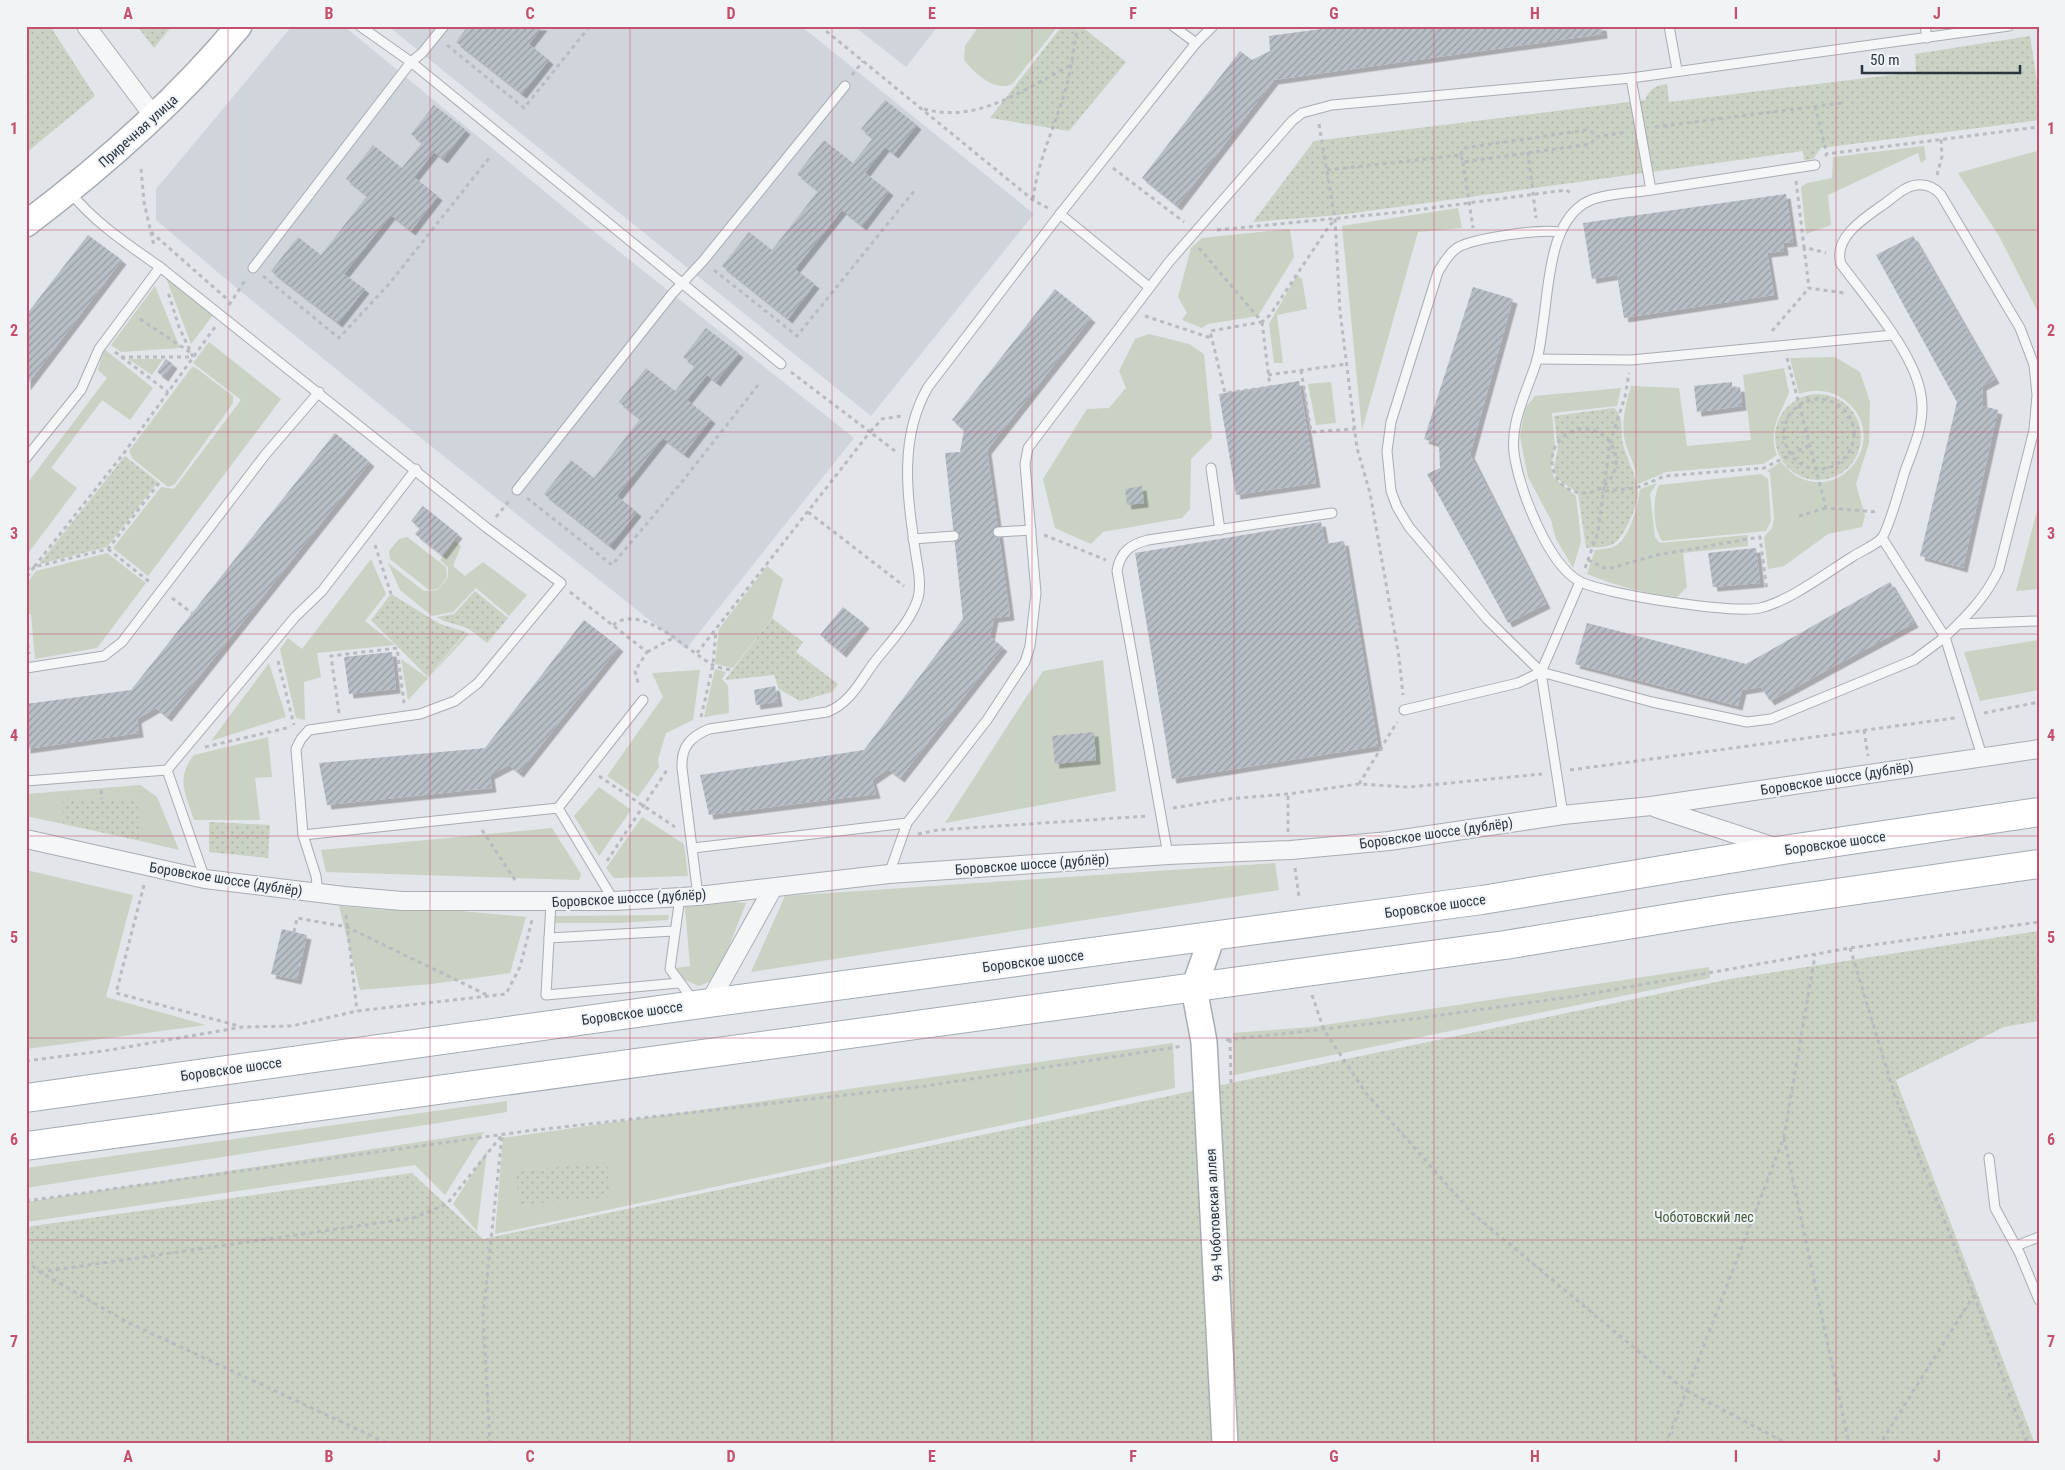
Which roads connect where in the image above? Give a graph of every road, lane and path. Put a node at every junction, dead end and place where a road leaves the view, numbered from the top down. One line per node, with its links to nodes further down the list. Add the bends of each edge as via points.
1 (86, 26): 25 (street)
2 (239, 26): 25 (street, Приречная улица)
3 (360, 26): 16 (lane)
4 (444, 26): 13 (lane)
5 (590, 26): 13 (path, via 524,108)
6 (820, 26): 23 (path)
7 (1078, 26): 17 (path)
8 (1173, 26): 15 (lane)
9 (1213, 26): 15 (lane)
10 (1669, 26): 18 (lane)
11 (1925, 26): 14 (lane)
12 (2010, 26): 14 (lane)
13 (436, 36): 16 (lane)
14 (1926, 38): 18 (lane)
15 (1196, 43): 34 (lane)
16 (411, 62): 59 (lane); 60 (lane)
17 (1071, 65): 23 (path, via 1000,103 975,111 946,114); 23 (path, via 1036,176 1033,200)
18 (1677, 70): 19 (lane)
19 (1631, 78): 24 (lane); 27 (lane)
20 (845, 86): 57 (lane)
21 (1842, 103): 22 (path)
22 (1815, 106): 27 (path); 31 (path)
23 (921, 108)
24 (1317, 108): 39 (path); 54 (lane, via 1292,120)
25 (155, 118): 43 (street, Приречная улица)
26 (2039, 127): 29 (path)
27 (1640, 129): 28 (path); 42 (lane)
28 (1596, 137): 30 (path, via 1591,144); 32 (path, via 1586,130 1464,148)
29 (1941, 140): 31 (path); 40 (path, via 1940,169)
30 (1528, 152): 35 (path); 44 (path)
31 (1827, 154): 36 (path)
32 (1461, 155): 35 (path); 39 (path)
33 (490, 157): 59 (path, via 389,284 339,338)
34 (1102, 161): 47 (lane); 54 (path, via 1150,194)
35 (1463, 162): 45 (path)
36 (1815, 165): 37 (lane)
37 (1795, 168): 42 (lane); 55 (path)
38 (141, 169): 52 (path)
39 (1327, 170): 49 (path)
40 (1932, 186): 56 (lane, via 1915,185 1905,189 1859,222 1842,244); 128 (lane, via 1942,195 2020,328 2034,365 2037,395 2034,430 2004,555 1991,586)
41 (915, 190): 57 (path, via 797,336)
42 (1651, 190): 46 (lane, via 1592,200)
43 (69, 192): 50 (street, Приречная улица); 58 (lane, via 102,226)
44 (1534, 193): 45 (path); 46 (path, via 1566,190); 48 (path)
45 (1470, 201): 49 (path); 51 (path)
46 (1583, 205): 53 (lane, via 1574,211)
47 (1060, 214): 61 (lane); 86 (lane, via 928,387)
48 (1536, 218)
49 (1335, 219): 54 (path); 68 (path); 79 (path, via 1340,311)
50 (26, 224)
51 (1473, 224)
52 (151, 232): 58 (path); 64 (path)
53 (1559, 232): 76 (lane); 140 (lane, via 1528,232 1466,244 1449,255 1438,272 1391,422 1387,451 1391,491 1410,527 1487,619)
54 (1193, 235): 61 (lane); 68 (path)
55 (1804, 247): 56 (path); 62 (path)
56 (1839, 257): 63 (lane)
57 (703, 261): 60 (lane)
58 (160, 267): 65 (lane); 67 (lane); 74 (path, via 179,327)
59 (253, 268): 64 (path)
60 (682, 284): 78 (lane); 99 (lane)
61 (1149, 287): 66 (lane)
62 (1809, 288): 63 (path); 73 (path)
63 (1865, 296): 69 (lane)
64 (231, 302): 67 (path)
65 (127, 311): 71 (lane); 74 (path)
66 (1130, 311): 70 (path); 108 (lane, via 1028,448 1025,464)
67 (222, 318): 74 (path); 84 (lane)
68 (1262, 322): 70 (path, via 1210,331); 81 (path)
69 (1893, 335): 72 (lane); 104 (lane, via 1920,386 1923,402 1922,424)
70 (1211, 338): 81 (path, via 1225,393 1270,386)
71 (103, 342): 75 (path); 92 (lane, via 81,390)
72 (1784, 345): 73 (lane); 85 (path)
73 (1758, 348): 77 (lane)
74 (192, 355): 75 (path); 83 (path)
75 (121, 357): 83 (path)
76 (1537, 359): 77 (lane); 120 (lane, via 1514,425 1514,458 1539,530 1556,557)
77 (1631, 360): 89 (path, via 1625,397)
78 (781, 364): 88 (path)
79 (1347, 364): 80 (path); 87 (path)
80 (1301, 370): 81 (path); 87 (path, via 1311,432)
81 (1268, 375)
82 (759, 384): 99 (path, via 612,565)
83 (168, 392): 117 (path)
84 (319, 392): 95 (lane); 122 (lane, via 265,455)
85 (1799, 405): 90 (path); 91 (path, via 1784,425); 96 (path, via 1814,400 1836,404 1848,414 1853,426 1854,440 1849,453 1828,468)
86 (915, 416): 88 (path, via 882,418); 93 (lane)
87 (1354, 430): 143 (path, via 1370,493 1399,657)
88 (870, 432): 93 (path); 102 (path)
89 (1610, 442): 97 (path); 97 (path, via 1616,457 1615,470); 97 (path, via 1599,433 1575,430 1557,442 1552,460 1558,479 1578,493 1591,492)
90 (1810, 445): 91 (path); 96 (path)
91 (1790, 454): 96 (path); 100 (path, via 1764,468 1665,476 1636,488)
92 (26, 458)
93 (907, 461): 113 (lane)
94 (1211, 468): 109 (lane)
95 (416, 470): 106 (lane); 107 (lane)
96 (1816, 470): 101 (path)
97 (1606, 483): 100 (path)
98 (159, 484): 114 (path)
99 (517, 490): 106 (path)
100 (1605, 491): 115 (path, via 1598,532)
101 (1826, 508): 104 (path); 105 (path)
102 (808, 512): 124 (path); 131 (path)
103 (1332, 513): 109 (lane)
104 (1891, 513): 112 (lane)
105 (1799, 516)
106 (487, 528): 121 (lane)
107 (370, 530): 123 (path); 134 (lane, via 322,591)
108 (1031, 530): 110 (lane); 116 (path); 169 (lane, via 1036,593 1025,662 987,720)
109 (1220, 530): 116 (lane, via 1134,543)
110 (998, 532)
111 (954, 536): 113 (lane)
112 (1882, 538): 125 (lane, via 1785,598); 133 (lane)
113 (913, 539): 124 (lane, via 920,586)
114 (108, 549): 117 (path); 122 (path)
115 (1588, 560): 120 (path); 125 (path, via 1608,570 1657,555 1760,537)
116 (1118, 564): 165 (lane)
117 (34, 567): 118 (path); 119 (path)
118 (26, 569)
119 (26, 578)
120 (1580, 582): 125 (lane, via 1623,593 1730,609 1761,608); 140 (lane)
121 (561, 583): 129 (path); 144 (lane, via 472,688 438,709)
122 (162, 590): 126 (path); 138 (lane, via 122,642 104,656)
123 (391, 594)
124 (918, 597): 149 (lane, via 914,609 846,701 837,708)
125 (1769, 604)
126 (192, 613)
127 (2037, 621): 128 (lane)
128 (1958, 624): 133 (lane)
129 (613, 626): 132 (path, via 627,618 637,618); 135 (path)
130 (26, 628): 138 (path)
131 (716, 628): 136 (path); 137 (path)
132 (674, 637): 135 (path); 136 (path)
133 (1945, 637): 140 (lane, via 1914,660 1771,720 1748,722 1652,702); 145 (lane)
134 (273, 643): 147 (path); 150 (lane)
135 (647, 652): 141 (path, via 635,671)
136 (698, 653): 137 (path)
137 (713, 665): 139 (path); 149 (path)
138 (28, 667)
139 (732, 670)
140 (1541, 672): 143 (lane, via 1518,683); 158 (lane)
141 (643, 700): 156 (lane)
142 (2039, 702): 145 (path)
143 (1404, 710): 160 (path)
144 (406, 716): 146 (lane); 146 (path, via 397,648 331,656)
145 (1968, 716): 148 (path); 153 (lane)
146 (340, 724): 151 (lane, via 309,730)
147 (294, 727): 150 (path, via 205,748); 151 (path)
148 (1864, 730): 155 (path); 158 (path)
149 (697, 734): 154 (lane, via 688,743)
150 (189, 744): 157 (lane)
151 (296, 749): 170 (lane)
152 (2039, 749): 153 (street, Боровское шоссе (дублёр))
153 (1982, 756): 163 (street, Боровское шоссе (дублёр))
154 (682, 758): 162 (path, via 669,768); 172 (lane)
155 (1868, 760)
156 (588, 769): 162 (path); 164 (lane)
157 (166, 770): 159 (lane); 183 (lane)
158 (1555, 772): 160 (path, via 1409,787); 167 (lane)
159 (26, 781)
160 (1359, 784): 161 (path)
161 (1288, 794): 165 (path, via 1227,799); 171 (path)
162 (644, 806): 172 (path); 181 (path)
163 (1651, 806): 167 (street, Боровское шоссе (дублёр)); 176 (street)
164 (558, 808): 168 (lane); 181 (lane)
165 (1160, 812): 173 (path, via 1119,819 938,830); 177 (lane)
166 (2039, 812): 176 (main road, Боровское шоссе)
167 (1563, 815): 177 (street, Боровское шоссе (дублёр), via 1389,841 1292,850)
168 (473, 817): 170 (lane); 191 (path)
169 (907, 823): 173 (lane); 175 (lane)
170 (302, 835): 185 (lane, via 316,876)
171 (1288, 837)
172 (691, 838): 175 (lane)
173 (900, 838): 182 (lane)
174 (26, 839): 180 (street, Боровское шоссе (дублёр))
175 (692, 848): 187 (lane)
176 (1783, 850): 197 (main road, Боровское шоссе, via 1482,900)
177 (1168, 855): 182 (street, Боровское шоссе (дублёр))
178 (1294, 863): 189 (path)
179 (2039, 864): 201 (main road, via 1505,945)
180 (149, 868): 183 (street, Боровское шоссе (дублёр)); 206 (path, via 116,993)
181 (598, 874): 190 (lane)
182 (890, 874): 184 (street, Боровское шоссе (дублёр))
183 (204, 879): 185 (street, Боровское шоссе (дублёр))
184 (773, 888): 187 (street, Боровское шоссе (дублёр)); 204 (street)
185 (318, 893): 186 (street, Боровское шоссе (дублёр))
186 (344, 896): 191 (street, Боровское шоссе (дублёр), via 402,901); 193 (path)
187 (698, 896): 188 (street, Боровское шоссе (дублёр))
188 (680, 897): 190 (street, Боровское шоссе (дублёр)); 194 (lane)
189 (1299, 897)
190 (614, 901): 191 (street, Боровское шоссе (дублёр))
191 (539, 902): 196 (lane); 202 (path, via 515,978 506,994)
192 (2039, 922): 198 (path)
193 (347, 927): 195 (path, via 297,918); 202 (path); 205 (path)
194 (674, 931): 196 (lane); 200 (lane, via 670,969)
195 (294, 932)
196 (549, 938): 200 (lane, via 546,996)
197 (1212, 938): 201 (street); 204 (main road, Боровское шоссе)
198 (1850, 948): 199 (path); 220 (path, via 1894,1096)
199 (1815, 955): 207 (path, via 1654,980 1577,996); 212 (path)
200 (680, 983): 204 (lane)
201 (1194, 988): 208 (street, 9-я Чоботовская аллея); 213 (main road)
202 (489, 996): 205 (path)
203 (1315, 1000): 207 (path)
204 (703, 1004): 210 (main road, Боровское шоссе)
205 (357, 1011): 206 (path, via 292,1026)
206 (242, 1027): 209 (path)
207 (1324, 1030): 208 (path); 222 (path, via 1366,1093 1472,1213)
208 (1204, 1042): 211 (path, via 926,1086); 225 (street, 9-я Чоботовская аллея)
209 (26, 1061)
210 (26, 1098)
211 (502, 1135): 215 (path); 219 (path, via 447,1204 412,1218); 224 (path, via 483,1315)
212 (1784, 1138): 222 (path); 228 (path)
213 (26, 1146)
214 (1989, 1158): 217 (lane, via 1995,1208)
215 (26, 1201)
216 (2039, 1237): 217 (lane)
217 (2016, 1246): 221 (lane)
218 (26, 1261): 219 (path)
219 (40, 1272): 223 (path, via 127,1322)
220 (1974, 1295): 229 (path); 230 (path)
221 (2039, 1300)
222 (1685, 1390): 226 (path); 227 (path)
223 (389, 1444)
224 (490, 1444)
225 (1225, 1444)
226 (1666, 1444)
227 (1788, 1444)
228 (1849, 1444)
229 (1880, 1444)
230 (2027, 1444)

